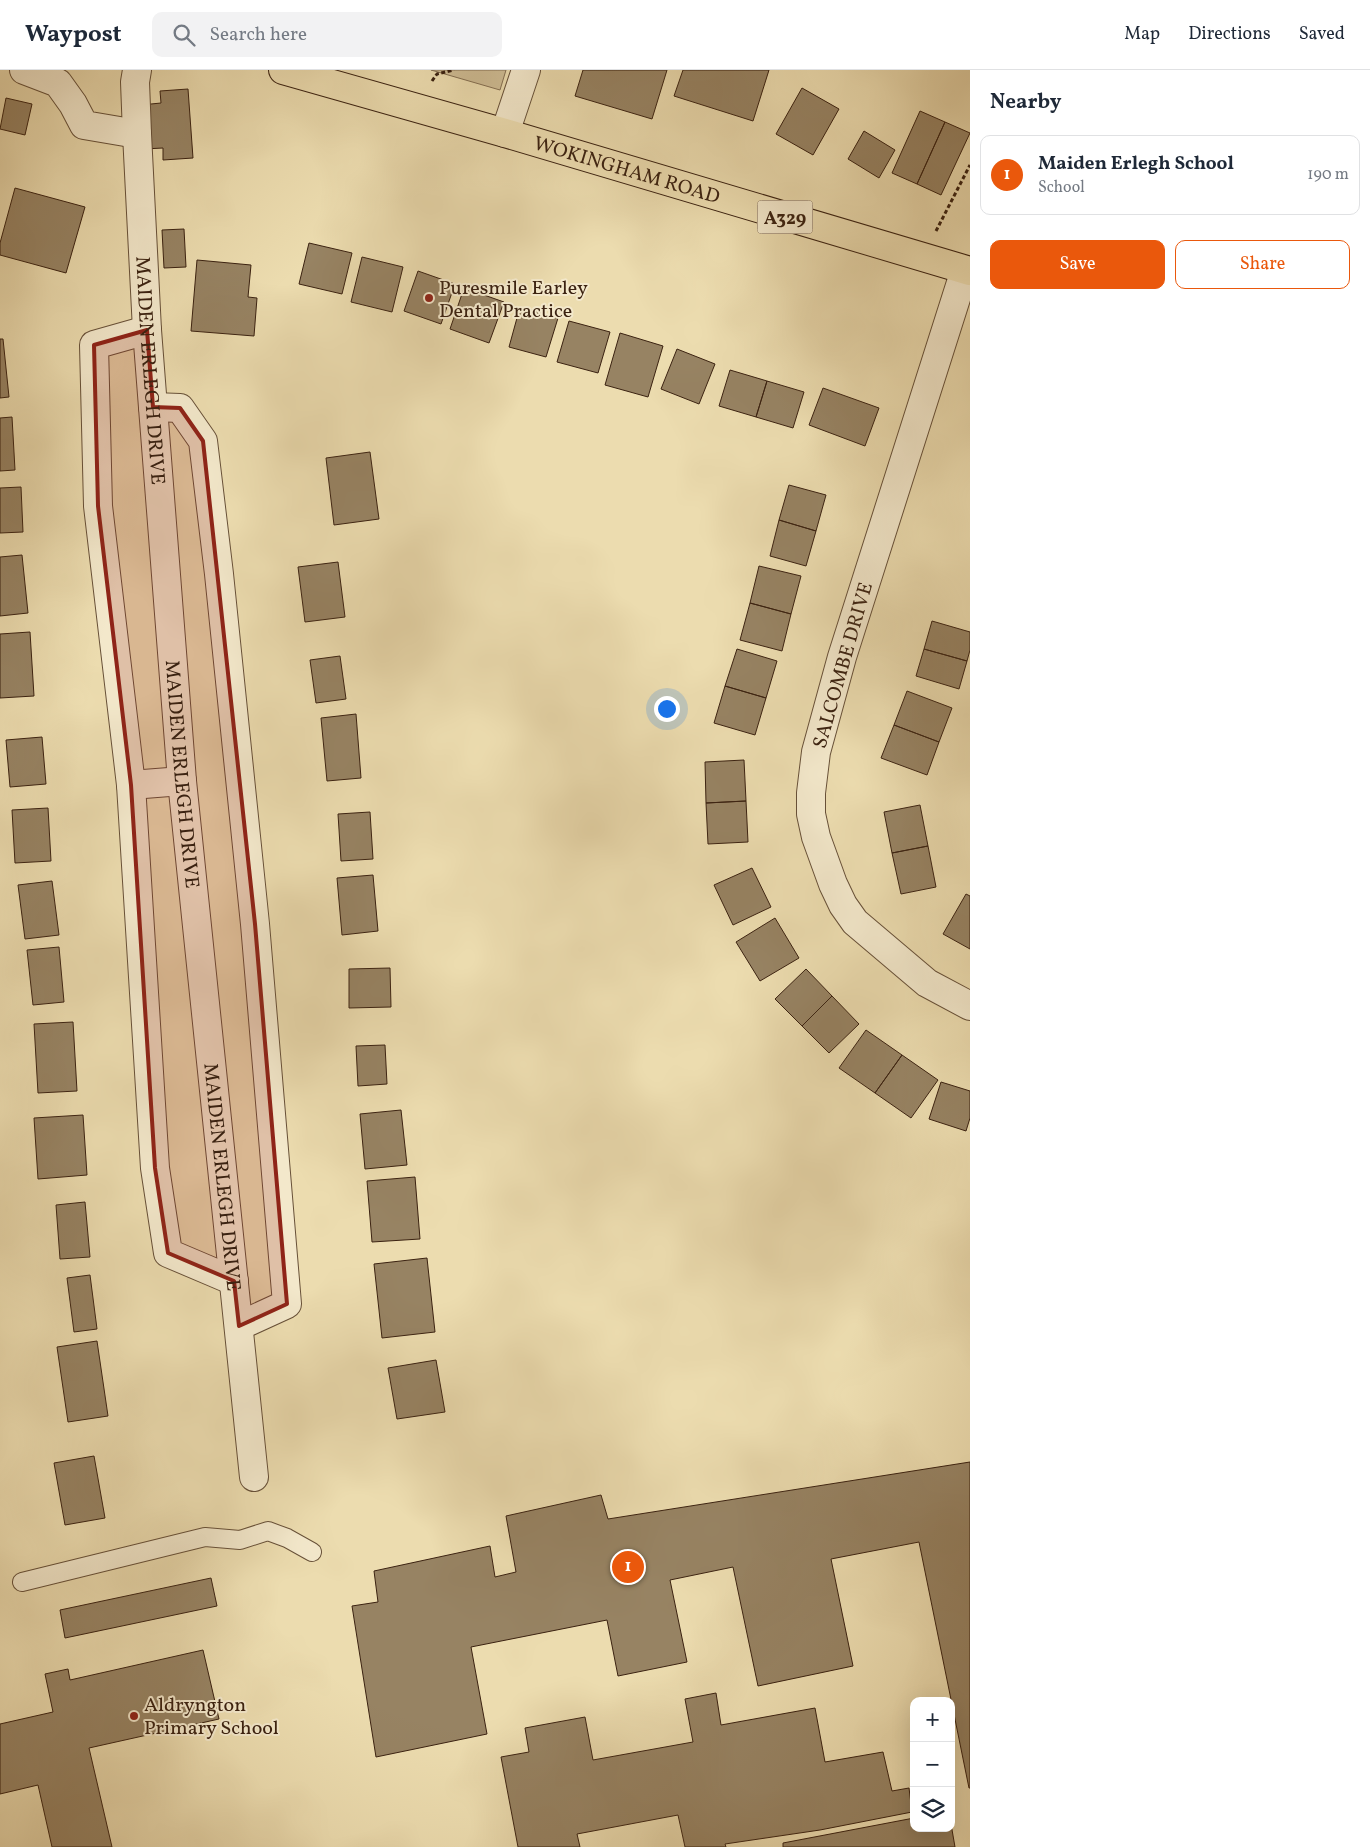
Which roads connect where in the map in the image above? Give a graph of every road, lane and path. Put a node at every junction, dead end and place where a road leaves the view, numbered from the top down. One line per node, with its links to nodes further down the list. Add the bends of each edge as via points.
1 (24, 70): 8 (street, via 58,83 84,125)
2 (137, 70): 8 (street, MAIDEN ERLEGH DRIVE)
3 (283, 70): 7 (main road, WOKINGHAM ROAD / A329)
4 (454, 70): 6 (path, via 437,74)
5 (526, 70): 7 (street)
6 (431, 81)
7 (505, 133): 11 (main road, WOKINGHAM ROAD / A329)
8 (137, 134): 13 (street, MAIDEN ERLEGH DRIVE)
9 (970, 165): 10 (path)
10 (935, 233)
11 (967, 271): 12 (street, SALCOMBE DRIVE)
12 (959, 326): 17 (street, SALCOMBE DRIVE, via 842,657 816,752 811,814 833,884 854,922 927,983)
13 (147, 330): 14 (street, MAIDEN ERLEGH DRIVE); 16 (street, via 94,345 98,506)
14 (153, 407): 15 (street, MAIDEN ERLEGH DRIVE); 19 (street, via 180,408 203,441 255,924 287,1304)
15 (182, 782): 16 (street); 18 (street, MAIDEN ERLEGH DRIVE)
16 (131, 785): 18 (street, via 155,1168 168,1253)
17 (970, 1006)
18 (234, 1281): 19 (street, MAIDEN ERLEGH DRIVE)
19 (239, 1326): 20 (street, MAIDEN ERLEGH DRIVE)
20 (254, 1477)
21 (312, 1552): 22 (lane, via 268,1532 240,1540 205,1536)
22 (22, 1582)

